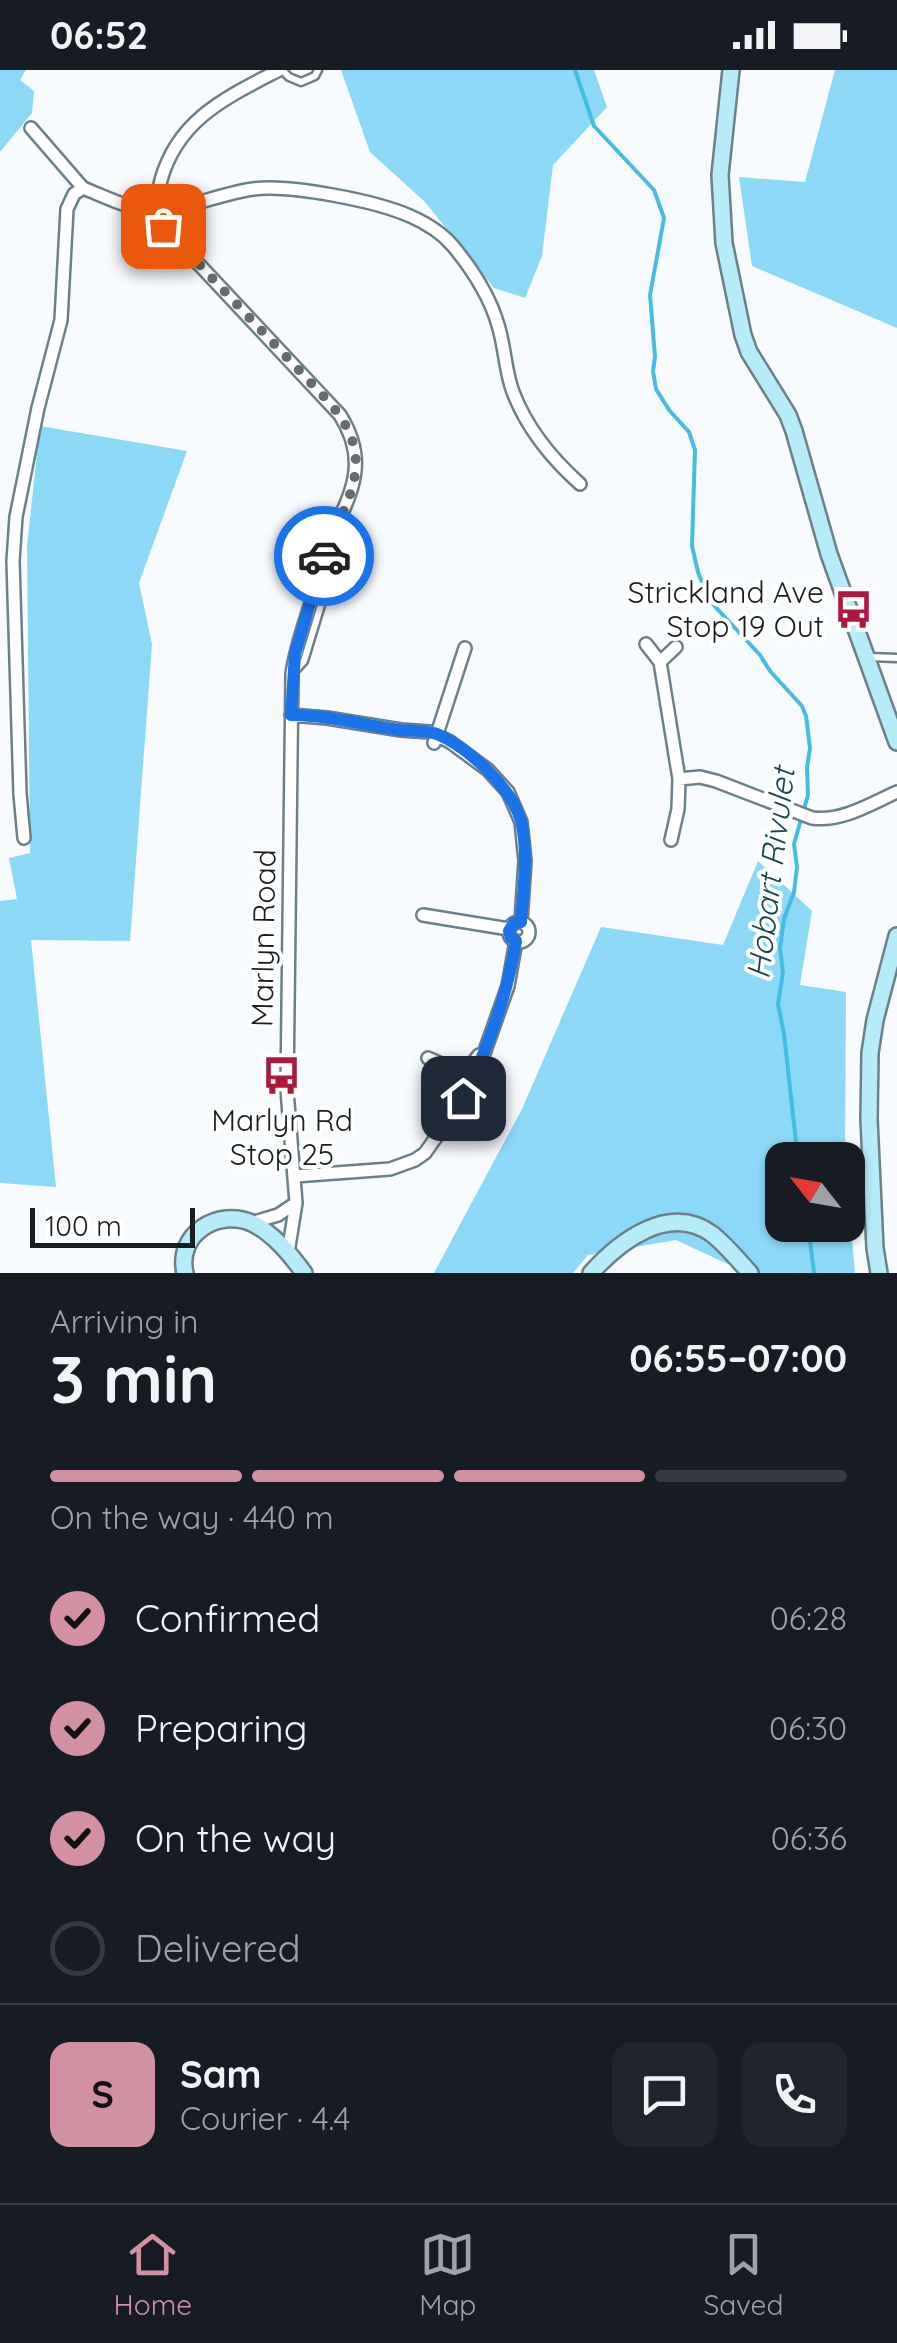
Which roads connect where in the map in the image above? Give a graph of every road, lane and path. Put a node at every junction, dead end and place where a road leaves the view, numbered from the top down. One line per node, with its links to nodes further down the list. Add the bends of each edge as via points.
1 (280, 70): 2 (lane, via 302,82); 6 (street, via 224,98 187,130 170,154)
2 (318, 70)
3 (731, 70): 11 (street, via 720,199 740,322 749,352 788,415 820,528)
4 (31, 128): 5 (street)
5 (84, 188): 6 (street); 19 (street, via 66,209 60,320 16,516)
6 (156, 210): 7 (street, via 276,188 371,204 426,224 472,271 497,322 527,422); 14 (street, Marlyn Road, via 163,226 349,429 354,478 295,654)
7 (580, 484)
8 (646, 644): 13 (street)
9 (676, 647): 13 (street)
10 (465, 648): 15 (street)
11 (868, 656): 12 (lane); 16 (street)
12 (897, 658)
13 (660, 662): 17 (street)
14 (291, 715): 15 (street); 26 (street, Marlyn Road, via 287,1090)
15 (435, 739): 22 (street, via 488,770 508,792 521,822 525,861)
16 (897, 742)
17 (679, 778): 18 (street, via 707,778 823,820); 20 (street)
18 (897, 792)
19 (24, 838)
20 (670, 840)
21 (422, 915): 22 (street)
22 (515, 931): 25 (street, via 508,986)
23 (897, 936): 34 (street, via 870,1053)
24 (428, 1058): 25 (street)
25 (469, 1076): 26 (street, via 425,1153 401,1166)
26 (295, 1176): 27 (street, Marlyn Road)
27 (296, 1203): 28 (street); 29 (street, Marlyn Road)
28 (251, 1223): 29 (street); 30 (street, via 221,1219 202,1227 185,1250)
29 (288, 1253): 31 (street)
30 (184, 1273)
31 (304, 1273)
32 (591, 1273): 33 (street, via 627,1241 672,1222 711,1234)
33 (750, 1273)
34 (879, 1273)

